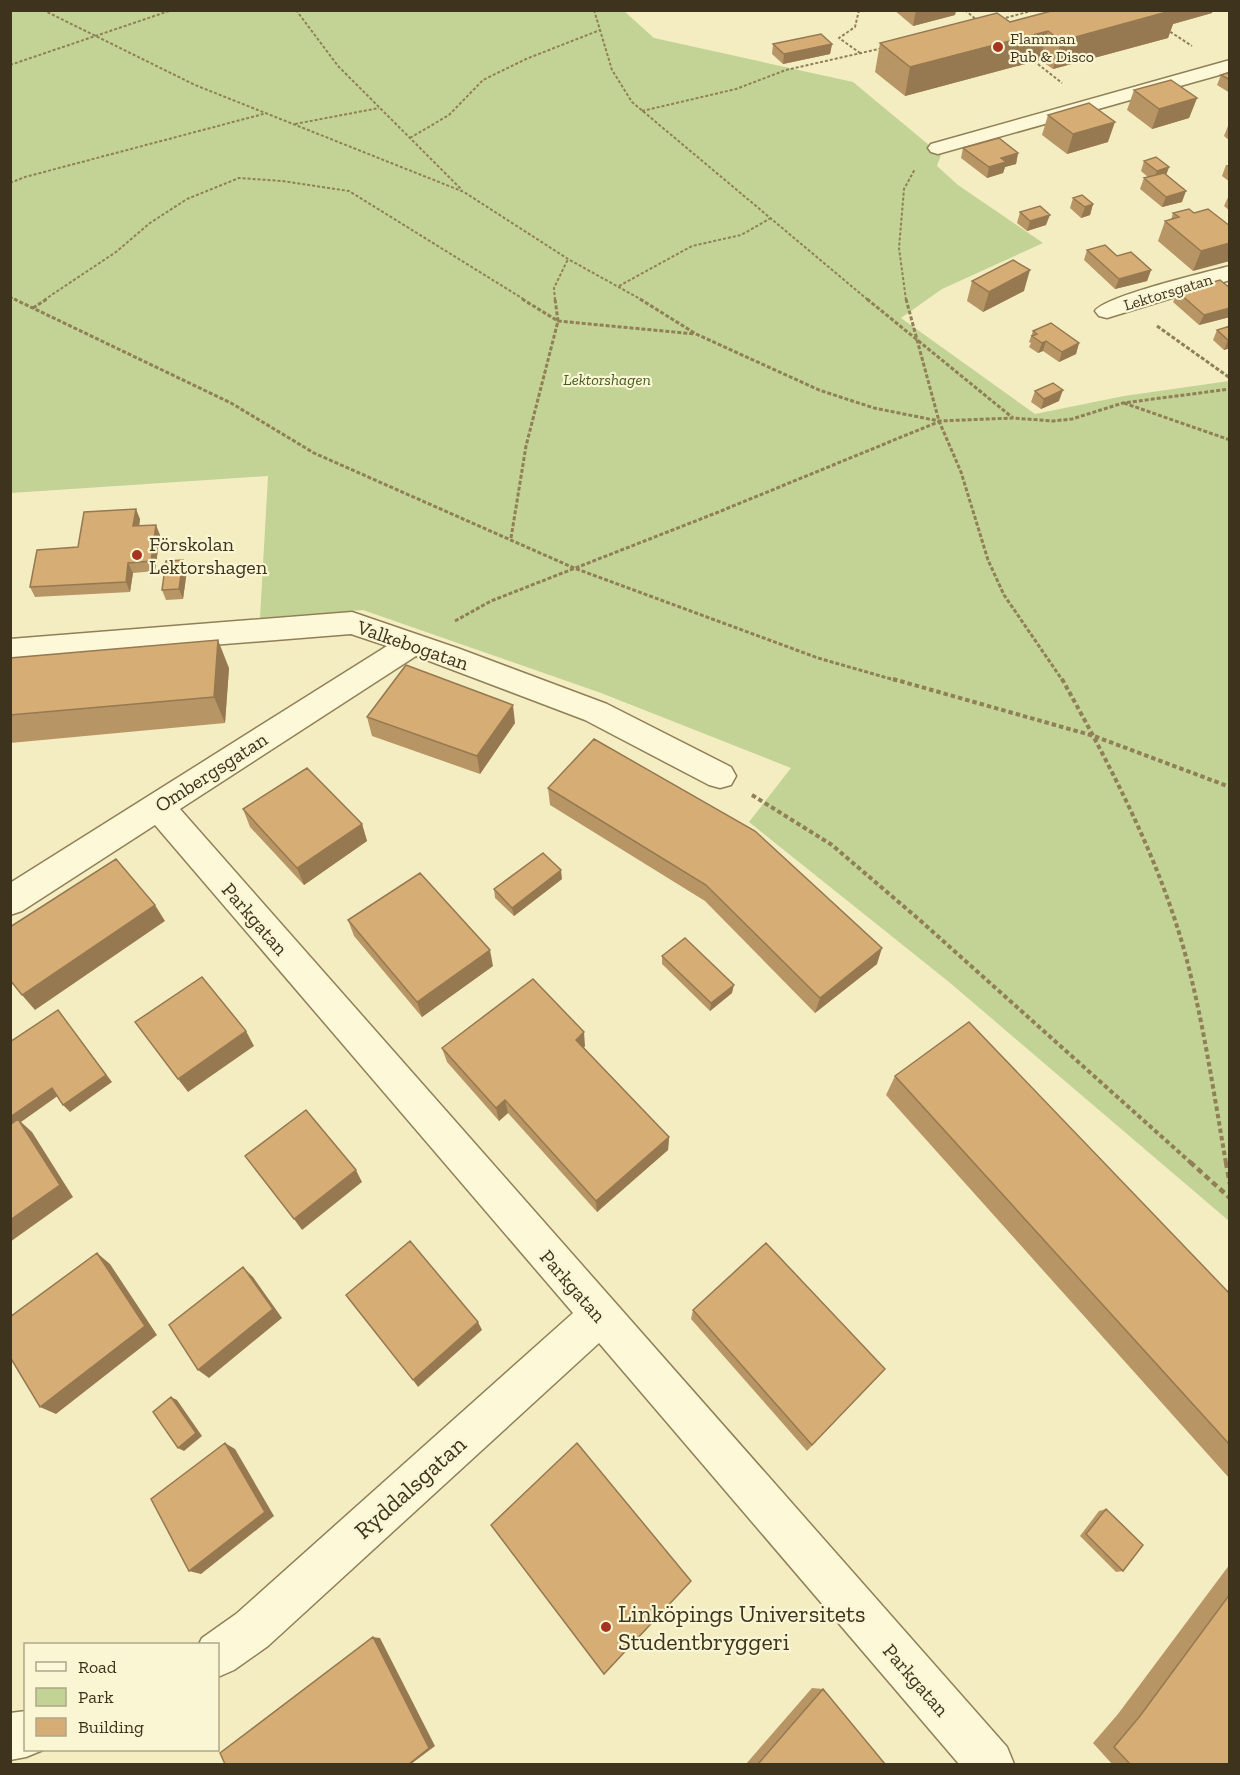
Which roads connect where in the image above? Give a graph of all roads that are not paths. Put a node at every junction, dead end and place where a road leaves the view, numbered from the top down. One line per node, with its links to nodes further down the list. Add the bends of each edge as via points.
1 (1230, 66): 2 (street)
2 (938, 148)
3 (1230, 273): 4 (street, Lektorsgatan)
4 (1116, 307)
5 (413, 644): 6 (street, Valkebogatan, via 352,623); 7 (street, Valkebogatan, via 596,712); 8 (street, Ombergsgatan)
6 (10, 650)
7 (720, 776)
8 (158, 806): 9 (street, Ombergsgatan); 10 (street, Parkgatan)
9 (10, 901)
10 (599, 1316): 11 (street, Ryddalsgatan, via 252,1630); 12 (street, Parkgatan)
11 (219, 1652)
12 (990, 1764)

